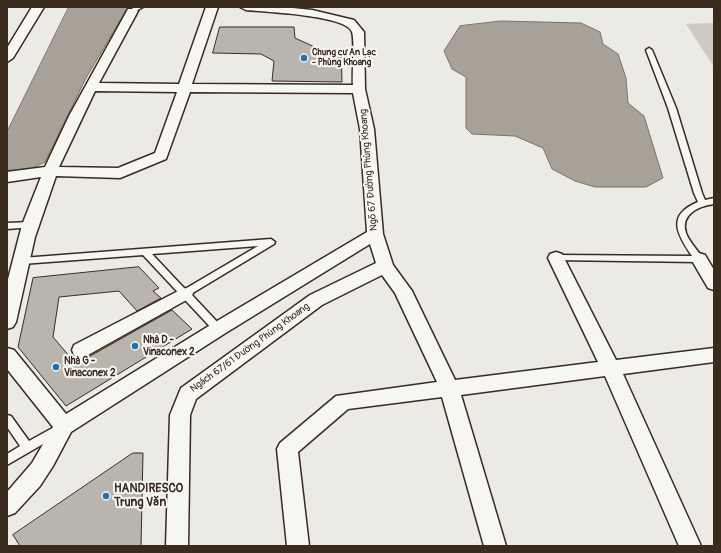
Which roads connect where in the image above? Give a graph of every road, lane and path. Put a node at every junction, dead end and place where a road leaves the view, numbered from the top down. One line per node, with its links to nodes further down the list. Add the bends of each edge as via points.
1 (38, 7): 6 (street)
2 (212, 7): 8 (street)
3 (246, 7): 9 (street, Ngõ 67 Đường Phùng Khoang, via 312,13 350,22 358,32)
4 (136, 9): 7 (street)
5 (649, 50): 13 (lane, via 672,108)
6 (7, 58)
7 (92, 87): 8 (street); 10 (street)
8 (184, 88): 9 (street); 10 (street, via 161,156 120,173)
9 (358, 89): 16 (street, Ngõ 67 Đường Phùng Khoang, via 367,129)
10 (50, 171): 11 (street); 14 (street)
11 (7, 177)
12 (714, 201): 13 (lane)
13 (703, 203): 19 (lane, via 684,214 681,221 682,233)
14 (30, 225): 15 (lane); 20 (street)
15 (7, 226)
16 (375, 234): 21 (street, Ngõ 67 Đường Phùng Khoang); 25 (street)
17 (144, 251): 20 (lane); 23 (lane); 23 (lane, via 271,242)
18 (556, 258): 19 (lane); 29 (street)
19 (699, 259): 22 (street)
20 (22, 261): 24 (street)
21 (385, 266): 30 (street, Ngõ 67 Đường Phùng Khoang, via 403,291); 38 (street, Ngách 67/61 Đường Phùng Khoang, via 316,300 188,394 180,415)
22 (714, 284)
23 (184, 294): 25 (lane); 26 (street)
24 (7, 322)
25 (218, 329): 32 (street)
26 (81, 350)
27 (714, 354): 29 (street)
28 (7, 355): 32 (street)
29 (610, 367): 30 (street); 41 (street)
30 (449, 387): 39 (street, via 343,402 287,449); 40 (street, Ngõ 67 Đường Phùng Khoang)
31 (7, 419): 33 (lane)
32 (64, 426): 33 (lane); 35 (street, via 50,455)
33 (27, 447): 34 (lane)
34 (7, 460)
35 (26, 490): 36 (lane); 37 (street)
36 (7, 499)
37 (7, 506)
38 (177, 546)
39 (298, 546)
40 (495, 546)
41 (690, 546)

